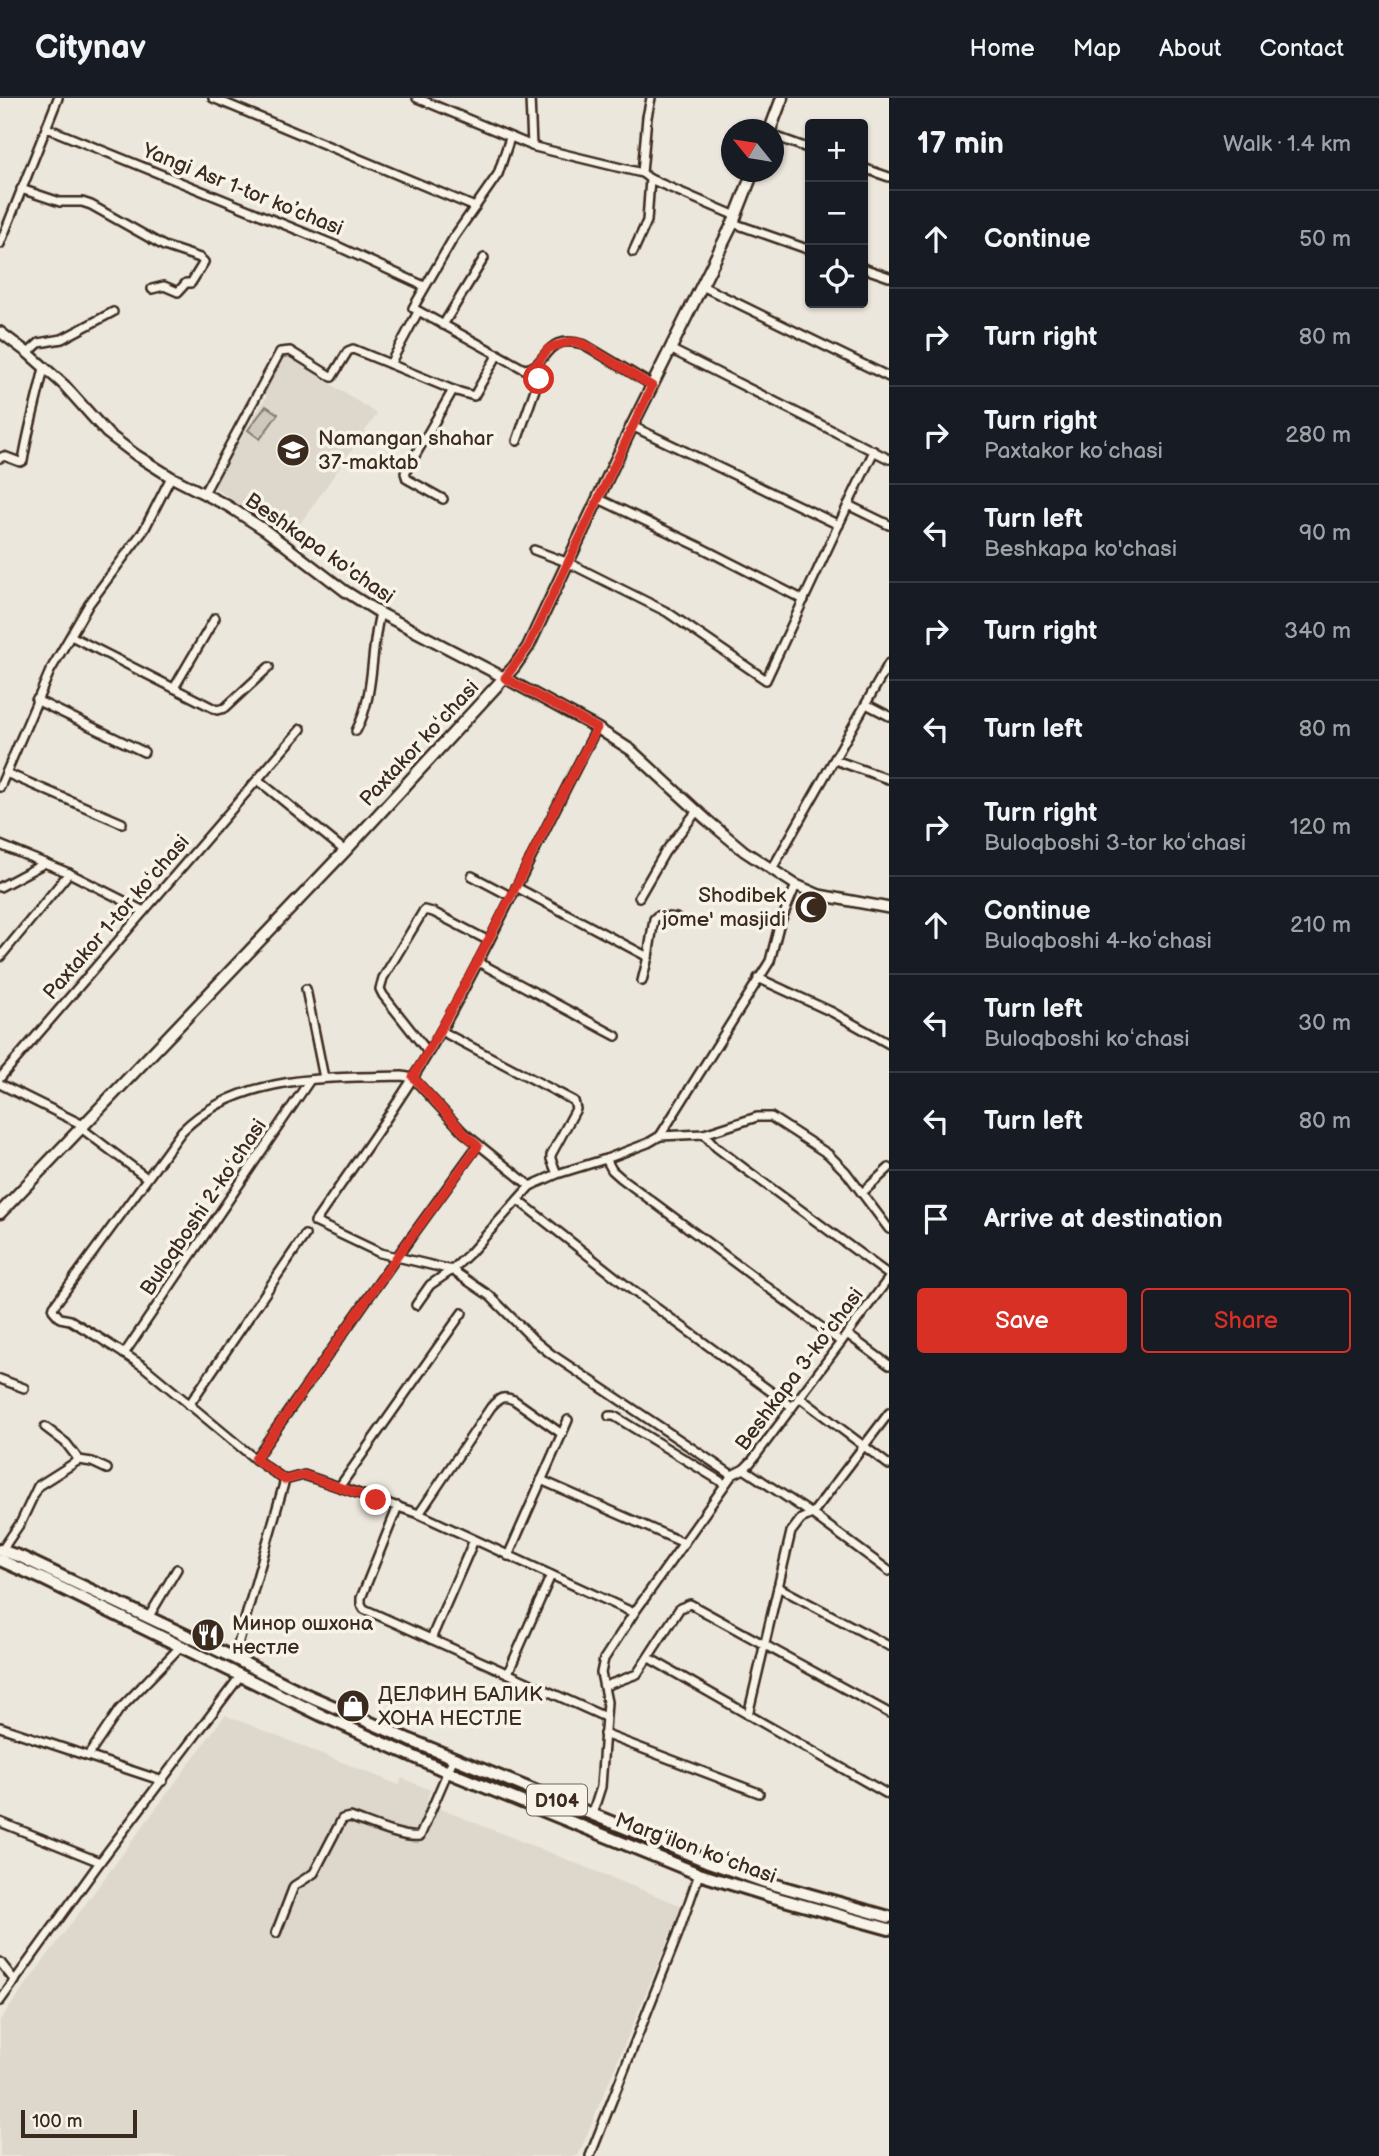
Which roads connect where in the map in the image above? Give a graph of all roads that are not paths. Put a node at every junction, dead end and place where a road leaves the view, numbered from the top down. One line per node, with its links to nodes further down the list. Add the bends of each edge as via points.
1 (58, 98): 8 (street)
2 (213, 98): 19 (street)
3 (417, 98): 9 (street)
4 (530, 98): 11 (street)
5 (651, 98): 14 (street)
6 (782, 98): 7 (main road)
7 (774, 119)
8 (47, 128): 18 (street); 27 (street, Yangi Asr 1-tor koʼchasi)
9 (510, 138): 11 (street); 19 (street, via 498,174)
10 (784, 140): 12 (street)
11 (532, 146): 14 (street)
12 (805, 147)
13 (868, 169): 15 (street)
14 (642, 173): 16 (street)
15 (889, 177)
16 (650, 179): 20 (street); 23 (street, via 647,221)
17 (749, 182): 20 (main road, Paxtakor koʻchasi)
18 (21, 189): 21 (street); 29 (street, via 60,202 90,205 164,246 204,262 191,283 178,292 164,286)
19 (475, 207): 27 (street)
20 (734, 219): 22 (street); 28 (main road, Paxtakor koʻchasi)
21 (1, 238)
22 (805, 248)
23 (633, 253)
24 (484, 258): 32 (street)
25 (868, 270): 26 (street)
26 (889, 278)
27 (424, 286): 31 (street, via 413,308)
28 (702, 286): 34 (main road, Paxtakor koʻchasi); 40 (street)
29 (152, 289)
30 (113, 312): 35 (street)
31 (418, 312): 32 (street); 37 (street)
32 (443, 325): 36 (street)
33 (0, 332): 35 (street, Beshkapa ko'chasi)
34 (670, 349): 41 (main road, Paxtakor koʻchasi); 45 (street)
35 (28, 353): 39 (street, Beshkapa ko'chasi)
36 (498, 354): 38 (street, via 524,369); 42 (street, via 474,396)
37 (390, 364): 42 (street); 49 (street, via 353,349 332,377 290,351 280,352)
38 (535, 366): 41 (street, via 548,349 577,342); 44 (street, via 540,375)
39 (44, 368): 46 (street, via 23,461); 48 (street, Beshkapa ko'chasi, via 107,433)
40 (889, 377)
41 (652, 386): 43 (main road, Paxtakor koʻchasi)
42 (453, 390): 50 (street, via 405,473 407,479)
43 (632, 426): 51 (main road, Paxtakor koʻchasi); 53 (street)
44 (517, 441)
45 (874, 451): 47 (street); 52 (street)
46 (0, 458)
47 (889, 459)
48 (171, 477): 49 (street, Beshkapa ko'chasi); 60 (street, via 144,530)
49 (204, 493): 58 (street, Beshkapa ko'chasi, via 265,530)
50 (443, 499)
51 (599, 499): 56 (main road, Paxtakor koʻchasi); 57 (street)
52 (848, 505): 53 (street); 54 (street)
53 (839, 525): 57 (street)
54 (889, 525)
55 (534, 550): 56 (street)
56 (569, 563): 57 (street, via 667,612 766,680); 63 (main road, Paxtakor koʻchasi, via 528,647)
57 (804, 600)
58 (380, 613): 63 (street, Beshkapa ko'chasi); 70 (street, via 366,709)
59 (215, 618): 64 (street)
60 (71, 636): 64 (street); 65 (street)
61 (889, 663): 66 (street)
62 (269, 667): 64 (street, via 222,710)
63 (505, 678): 68 (street, Beshkapa ko'chasi); 80 (main road, Paxtakor koʻchasi)
64 (174, 688)
65 (36, 700): 71 (street); 73 (street)
66 (866, 704): 67 (street); 72 (street)
67 (889, 716)
68 (597, 728): 77 (street, Beshkapa ko'chasi, via 631,750); 87 (street)
69 (301, 729): 75 (street, Paxtakor 1-tor koʻchasi)
70 (356, 731)
71 (144, 752)
72 (835, 760): 74 (street); 82 (street)
73 (6, 773): 76 (street); 78 (street)
74 (888, 779)
75 (258, 780): 80 (street); 91 (street, Paxtakor 1-tor koʻchasi)
76 (0, 787)
77 (697, 811): 82 (street, Beshkapa ko'chasi); 89 (street, via 665,852)
78 (122, 823)
79 (0, 845): 81 (street)
80 (345, 851): 109 (main road, Paxtakor koʻchasi)
81 (45, 863): 83 (street); 86 (street)
82 (772, 869): 85 (street, Beshkapa ko'chasi)
83 (69, 873): 91 (street); 94 (street)
84 (472, 876): 88 (street)
85 (796, 885): 90 (street, Beshkapa ko'chasi, via 819,895); 97 (street, via 770,961)
86 (0, 887)
87 (516, 887): 88 (street); 95 (street)
88 (512, 897): 93 (street)
89 (639, 897)
90 (889, 908)
91 (144, 911): 105 (street, Paxtakor 1-tor koʻchasi)
92 (676, 919): 95 (street, via 654,919)
93 (489, 941): 96 (street); 103 (street, via 424,910 383,978 383,995)
94 (0, 957)
95 (648, 957): 98 (street)
96 (478, 962): 100 (street); 101 (street)
97 (758, 978): 102 (street); 111 (street)
98 (642, 981)
99 (306, 989): 106 (street)
100 (441, 1031): 103 (street); 115 (street, via 574,1101 576,1109 551,1155)
101 (616, 1036)
102 (889, 1044)
103 (428, 1052): 104 (street)
104 (413, 1077): 106 (street); 112 (street); 123 (street, via 315,1222)
105 (0, 1078)
106 (324, 1078): 107 (street)
107 (310, 1080): 116 (street, via 270,1085 214,1108 182,1132); 130 (street, Buloqboshi 2-koʻchasi)
108 (0, 1084): 109 (street)
109 (82, 1126): 116 (street); 120 (main road, Paxtakor koʻchasi)
110 (704, 1135): 111 (street); 118 (street, via 757,1117 771,1118 828,1154); 125 (street)
111 (660, 1136): 113 (street)
112 (478, 1146): 117 (street); 123 (street)
113 (606, 1159): 115 (street); 129 (street, via 621,1178)
114 (889, 1168): 118 (street)
115 (557, 1174): 117 (street)
116 (147, 1178): 130 (street, via 53,1310)
117 (530, 1186): 119 (street)
118 (862, 1193): 121 (street)
119 (518, 1200): 124 (street); 136 (street)
120 (0, 1213)
121 (889, 1229)
122 (305, 1235): 135 (street)
123 (396, 1258): 124 (street); 143 (street)
124 (452, 1270): 126 (street, via 430,1285); 148 (street, via 490,1296 551,1354)
125 (889, 1277): 128 (street, Beshkapa 3-koʻchasi)
126 (416, 1305)
127 (462, 1313): 152 (street)
128 (847, 1334): 129 (street, Beshkapa 3-koʻchasi); 131 (street)
129 (841, 1342): 134 (street, Beshkapa 3-koʻchasi)
130 (124, 1354): 135 (street)
131 (889, 1365)
132 (0, 1379): 133 (street)
133 (24, 1388)
134 (799, 1397): 136 (street, Beshkapa 3-koʻchasi); 142 (street)
135 (189, 1405): 143 (street)
136 (792, 1407): 147 (street, Beshkapa 3-koʻchasi)
137 (889, 1413): 142 (street)
138 (609, 1416): 151 (street)
139 (568, 1420): 141 (street)
140 (45, 1427): 144 (street)
141 (562, 1434): 150 (street); 154 (street, via 501,1397)
142 (864, 1446): 145 (street); 155 (street)
143 (255, 1459): 149 (street)
144 (79, 1460): 146 (street); 158 (street, via 38,1486)
145 (889, 1465)
146 (107, 1469)
147 (744, 1469): 148 (street, Beshkapa 3-koʻchasi); 155 (street)
148 (732, 1475): 151 (street)
149 (285, 1480): 152 (street, via 304,1475); 170 (street)
150 (541, 1480): 157 (street); 159 (street)
151 (725, 1484): 157 (street)
152 (340, 1486): 153 (street)
153 (398, 1506): 154 (street); 166 (street, via 361,1604)
154 (419, 1514): 156 (street)
155 (812, 1514): 161 (street); 163 (street, via 791,1532)
156 (474, 1540): 159 (street); 166 (street)
157 (684, 1543): 164 (street)
158 (1, 1553): 165 (main road, Margʻilon koʻchasi / D104, via 21,1557); 169 (main road, Margʻilon koʻchasi / D104, via 35,1575)
159 (509, 1556): 162 (street)
160 (177, 1569): 165 (street)
161 (889, 1571)
162 (551, 1576): 164 (street); 172 (street)
163 (778, 1587): 167 (street); 168 (street)
164 (634, 1613): 174 (street, via 604,1659 601,1673)
165 (148, 1618): 170 (main road, Margʻilon koʻchasi / D104)
166 (431, 1639): 172 (street)
167 (764, 1646): 171 (street, via 686,1604); 175 (street); 176 (street)
168 (889, 1646)
169 (180, 1647): 173 (main road, Margʻilon koʻchasi / D104); 180 (street, via 119,1710)
170 (234, 1658): 181 (main road, Margʻilon koʻchasi / D104, via 305,1694)
171 (649, 1658): 174 (street, via 637,1674); 176 (street)
172 (508, 1673): 177 (street)
173 (240, 1675): 182 (main road, Margʻilon koʻchasi / D104); 183 (street)
174 (605, 1686): 177 (street)
175 (889, 1713)
176 (748, 1715): 185 (street)
177 (605, 1717): 179 (street)
178 (0, 1727): 180 (street)
179 (604, 1734): 184 (street); 186 (street, via 601,1787)
180 (88, 1755): 183 (street)
181 (454, 1757): 182 (street); 186 (main road, Margʻilon koʻchasi / D104)
182 (448, 1772): 189 (main road, Margʻilon koʻchasi / D104); 192 (street, via 420,1836 350,1817 342,1819 314,1873 295,1886)
183 (163, 1781): 188 (street)
184 (759, 1793)
185 (889, 1795)
186 (592, 1815): 190 (main road, Margʻilon koʻchasi / D104, via 765,1882)
187 (0, 1822): 188 (street)
188 (100, 1862): 194 (street)
189 (699, 1874): 191 (main road, Margʻilon koʻchasi / D104); 196 (street)
190 (889, 1917)
191 (889, 1929)
192 (275, 1933)
193 (0, 1962): 194 (street)
194 (15, 1980): 195 (street)
195 (0, 2001)
196 (590, 2156)

